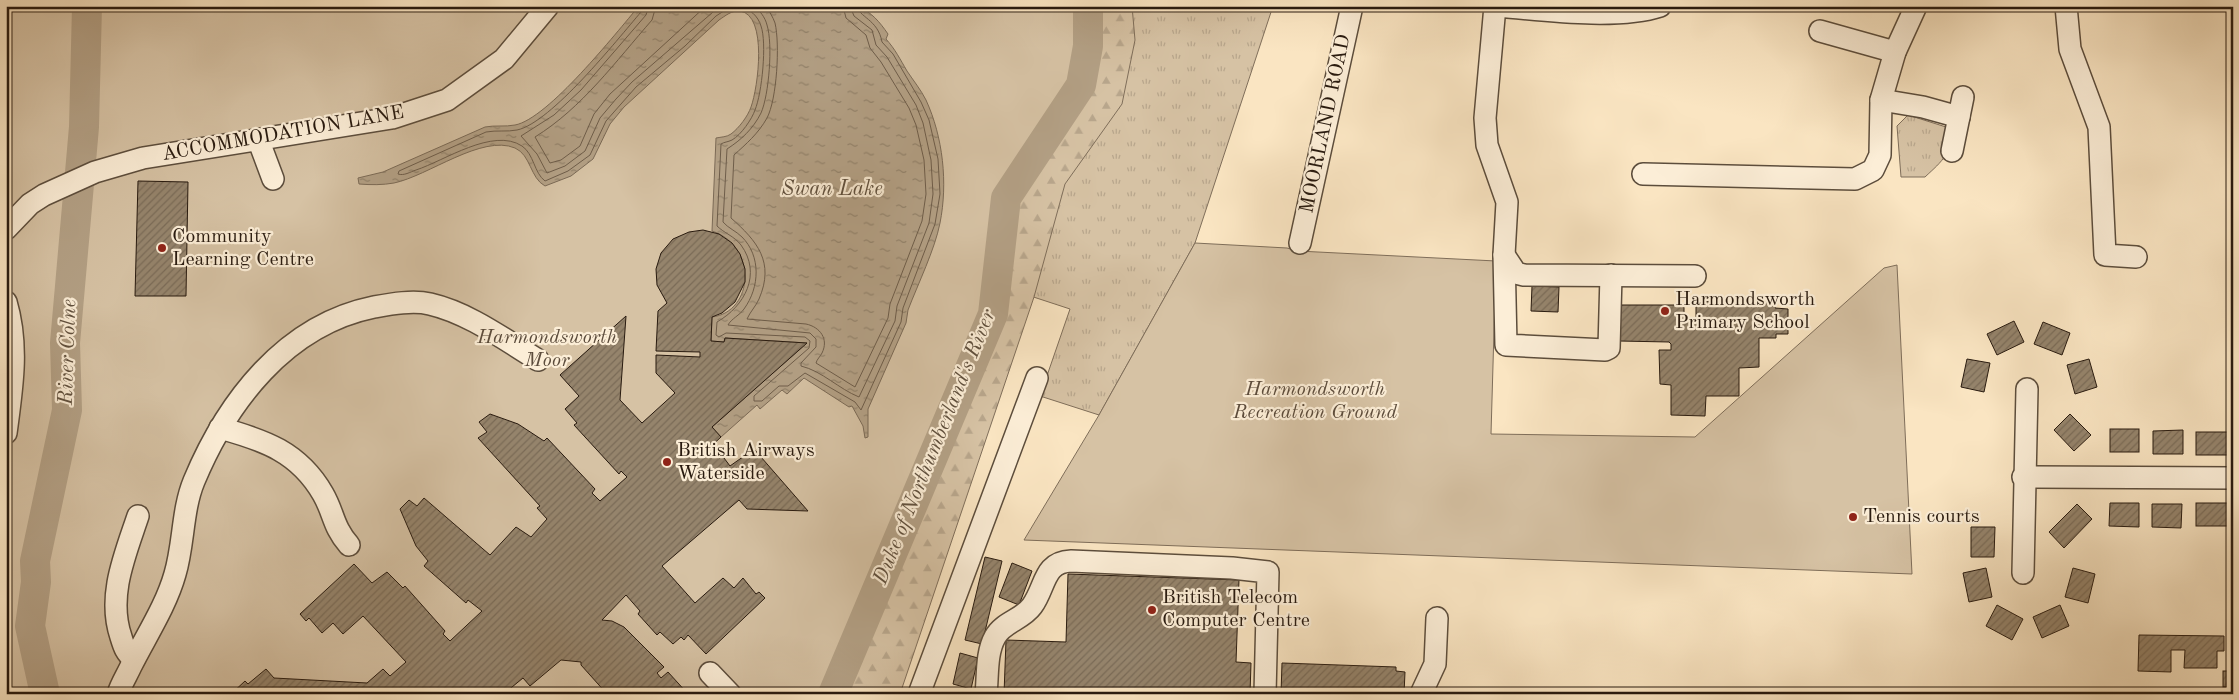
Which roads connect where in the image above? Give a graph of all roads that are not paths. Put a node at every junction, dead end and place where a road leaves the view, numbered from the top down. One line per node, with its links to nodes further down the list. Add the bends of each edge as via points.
1 (548, 6): 12 (street, ACCOMMODATION LANE, via 504,59 447,100 392,118)
2 (1352, 6): 17 (street, MOORLAND ROAD)
3 (1496, 6): 4 (street, via 1560,12 1608,12); 18 (street, via 1485,118 1486,145 1507,202)
4 (1660, 6)
5 (1916, 6): 8 (street)
6 (2066, 6): 19 (street, via 2070,48 2099,127 2105,255)
7 (1820, 31): 8 (street)
8 (1894, 52): 10 (street)
9 (1963, 97): 11 (street)
10 (1881, 100): 11 (street); 14 (street, via 1880,155 1873,170 1855,179)
11 (1959, 117): 13 (street)
12 (258, 139): 15 (street); 16 (street, ACCOMMODATION LANE, via 143,158 95,172 44,194)
13 (1952, 151)
14 (1643, 174)
15 (273, 178)
16 (8, 222)
17 (1300, 243)
18 (1504, 255): 20 (street, via 1520,274); 20 (street, via 1504,341 1511,347 1609,348)
19 (2136, 257)
20 (1611, 275): 21 (street)
21 (1695, 276)
22 (6, 302): 27 (street, via 14,338)
23 (538, 360): 26 (street, via 467,318 431,304 391,304 357,311 324,324 274,358 236,402)
24 (1037, 378): 38 (street)
25 (2027, 389): 28 (street)
26 (220, 428): 31 (street, via 260,439 294,458 324,495 338,532); 34 (street, via 193,483 176,574)
27 (6, 432)
28 (2023, 477): 29 (street); 32 (street)
29 (2233, 478)
30 (138, 516): 34 (street, via 116,589 116,622 127,654)
31 (349, 545)
32 (2023, 573)
33 (1437, 618): 41 (street, via 1435,664)
34 (134, 659): 36 (street)
35 (710, 673): 37 (street)
36 (118, 694)
37 (730, 694)
38 (919, 694)
39 (986, 694): 40 (street, via 991,648 998,632 1028,611 1049,569 1059,562 1071,561 1268,572)
40 (1265, 694)
41 (1422, 694)

